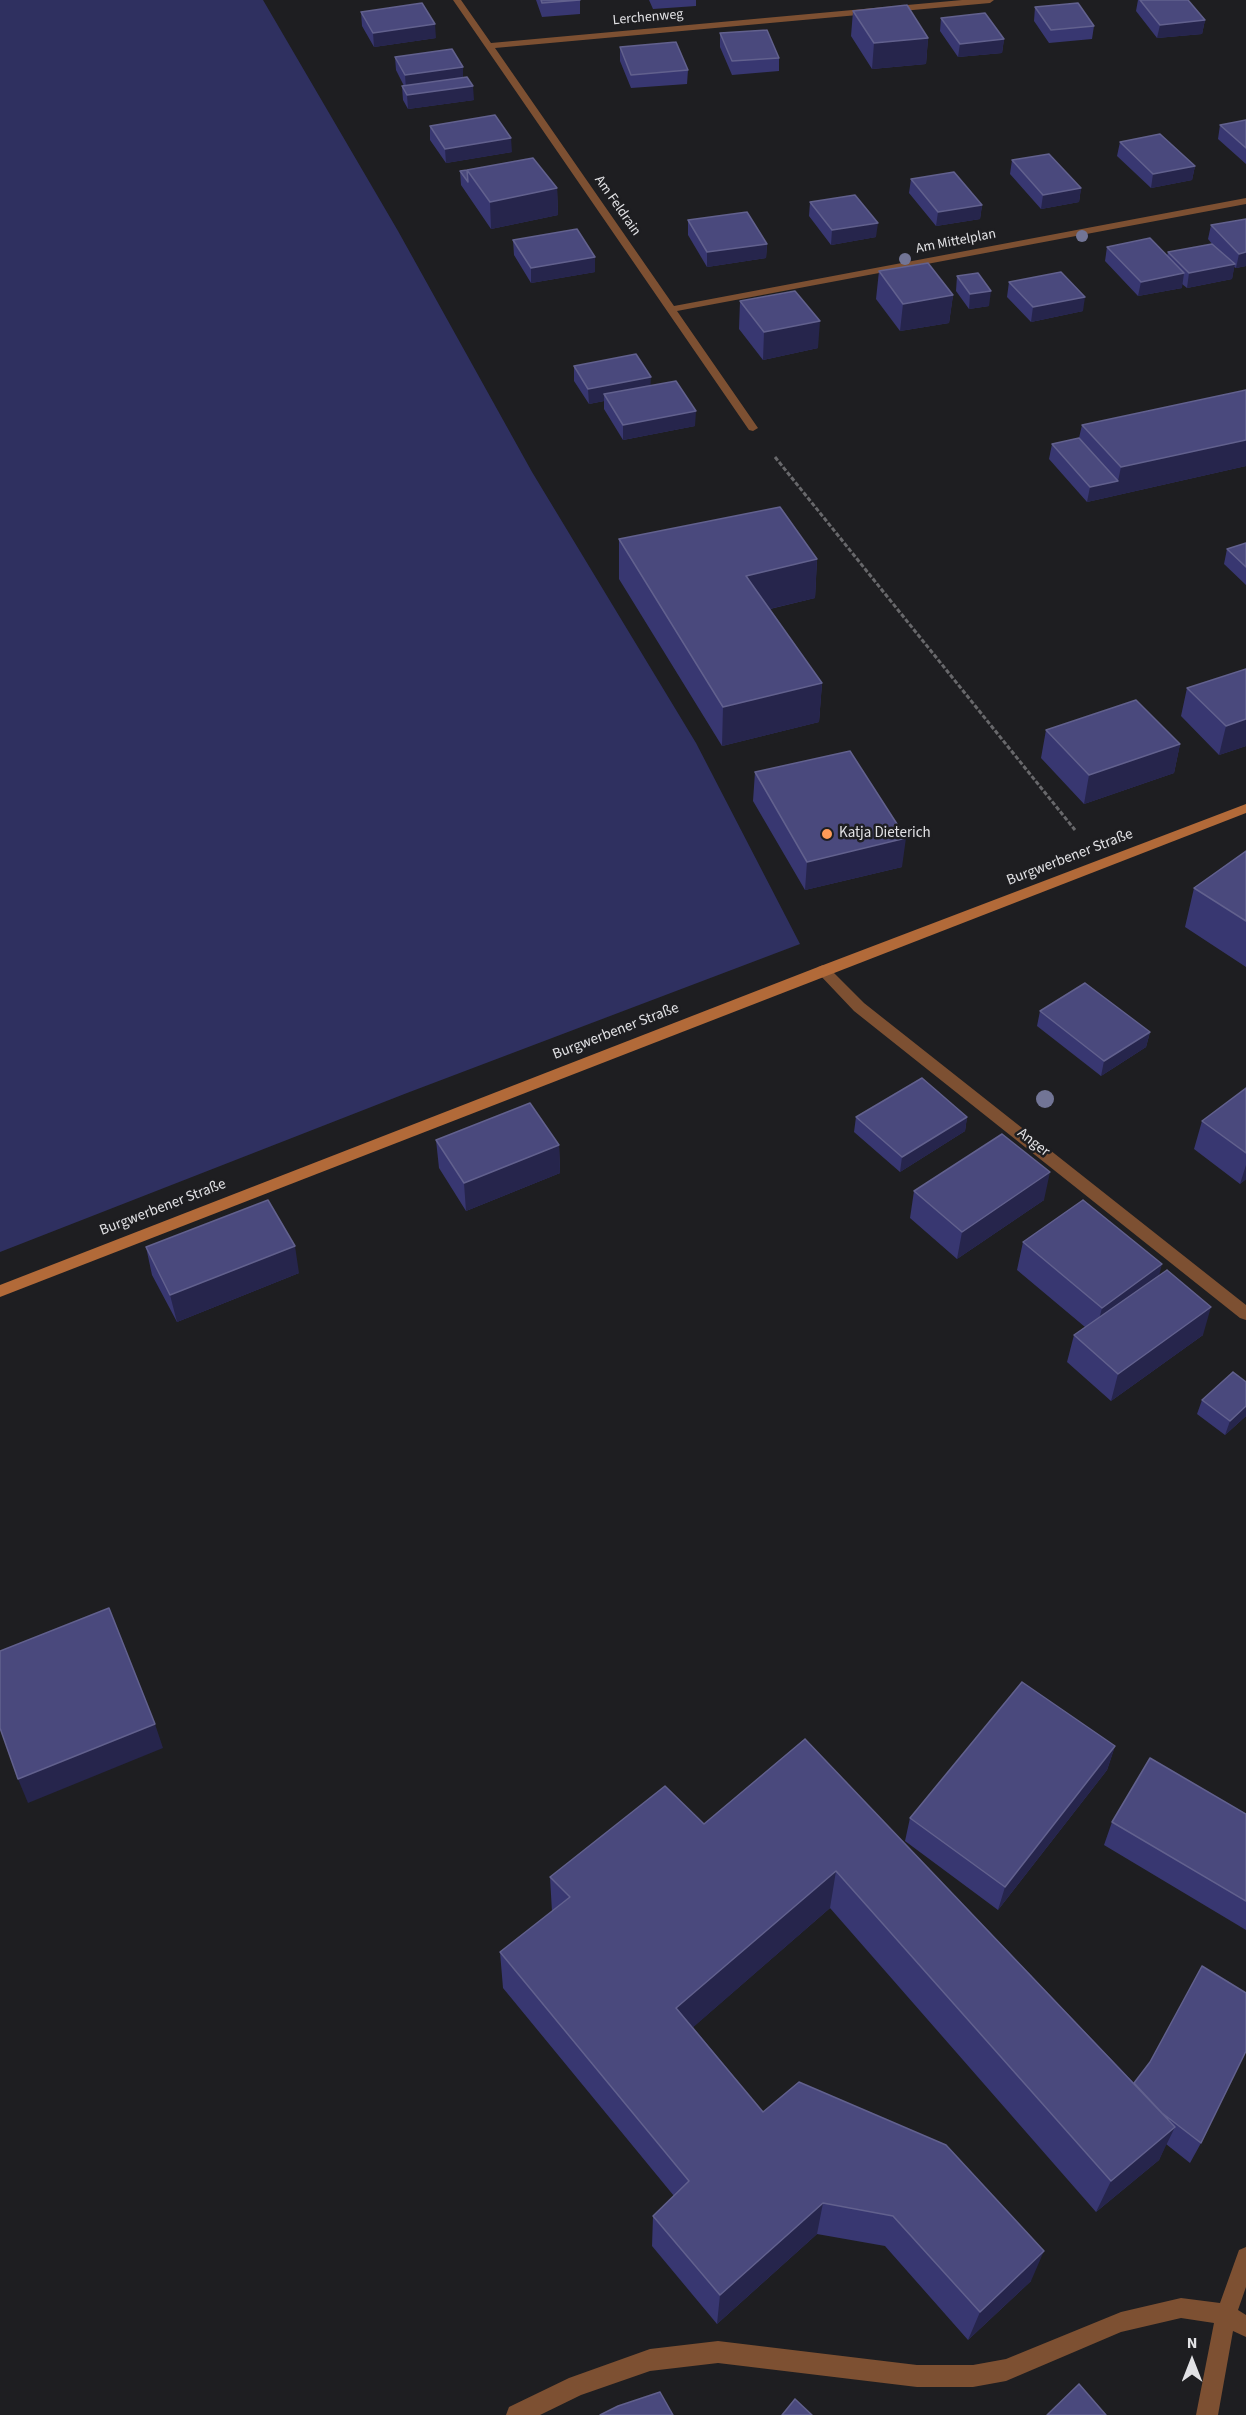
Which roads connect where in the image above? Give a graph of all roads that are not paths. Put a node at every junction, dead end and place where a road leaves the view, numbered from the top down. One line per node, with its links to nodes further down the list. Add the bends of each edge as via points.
1 (457, 0): 3 (street, Am Feldrain)
2 (990, 0): 3 (street, Lerchenweg)
3 (488, 46): 5 (street, Am Feldrain)
4 (1246, 201): 5 (street, Am Mittelplan)
5 (672, 309): 6 (street, Am Feldrain)
6 (753, 428)
7 (1246, 808): 8 (main road, Burgwerbener Straße)
8 (823, 970): 9 (main road, Burgwerbener Straße); 10 (street, Anger, via 850,999)
9 (0, 1291)
10 (1246, 1314)
11 (1246, 2257): 12 (street)
12 (1226, 2314): 13 (street); 14 (street, via 1181,2308 1121,2322 1006,2370 973,2376 917,2376 718,2352 650,2360 577,2386); 15 (street)
13 (1246, 2327)
14 (517, 2415)
15 (1207, 2415)

